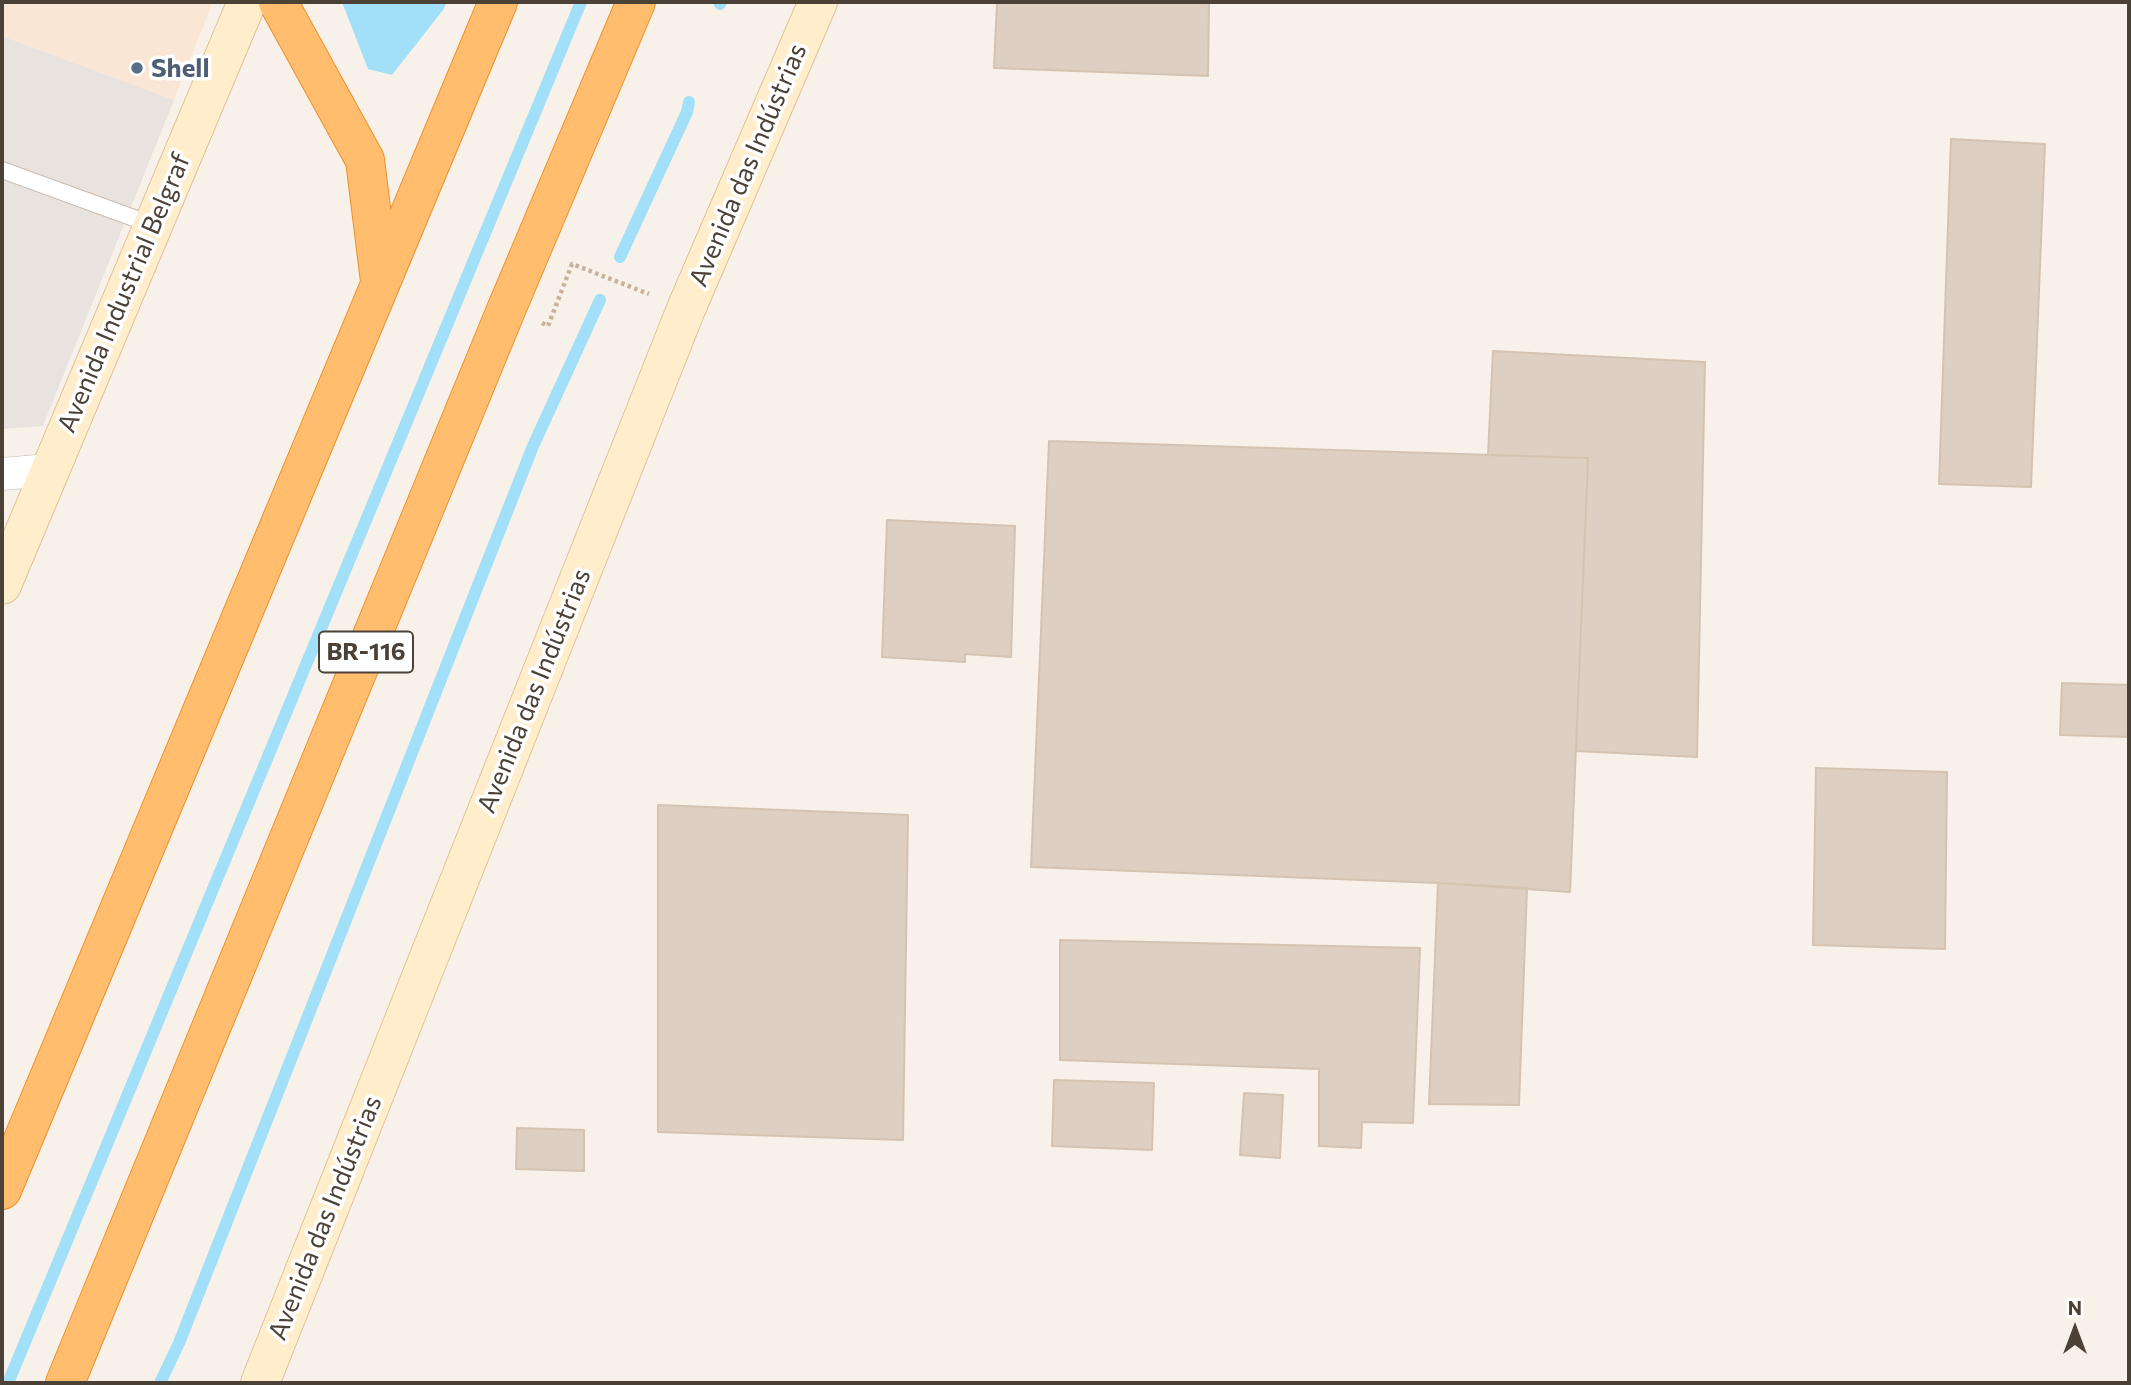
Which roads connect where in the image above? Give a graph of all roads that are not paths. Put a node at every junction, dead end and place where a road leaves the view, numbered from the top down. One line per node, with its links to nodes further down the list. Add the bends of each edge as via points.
1 (247, 2): 7 (main road, Avenida Industrial Belgraf)
2 (278, 2): 8 (highway, via 365,160)
3 (498, 2): 8 (highway)
4 (636, 2): 13 (highway, BR-116)
5 (818, 2): 16 (main road, Avenida das Indústrias, via 686,309)
6 (2, 170): 7 (lane)
7 (153, 225): 9 (main road, Avenida Industrial Belgraf)
8 (380, 282): 12 (highway)
9 (49, 470): 10 (street); 11 (main road, Avenida Industrial Belgraf)
10 (2, 474)
11 (2, 585)
12 (2, 1189)
13 (103, 1294): 14 (highway, BR-116); 15 (highway)
14 (65, 1383)
15 (90, 1383)
16 (260, 1383)

